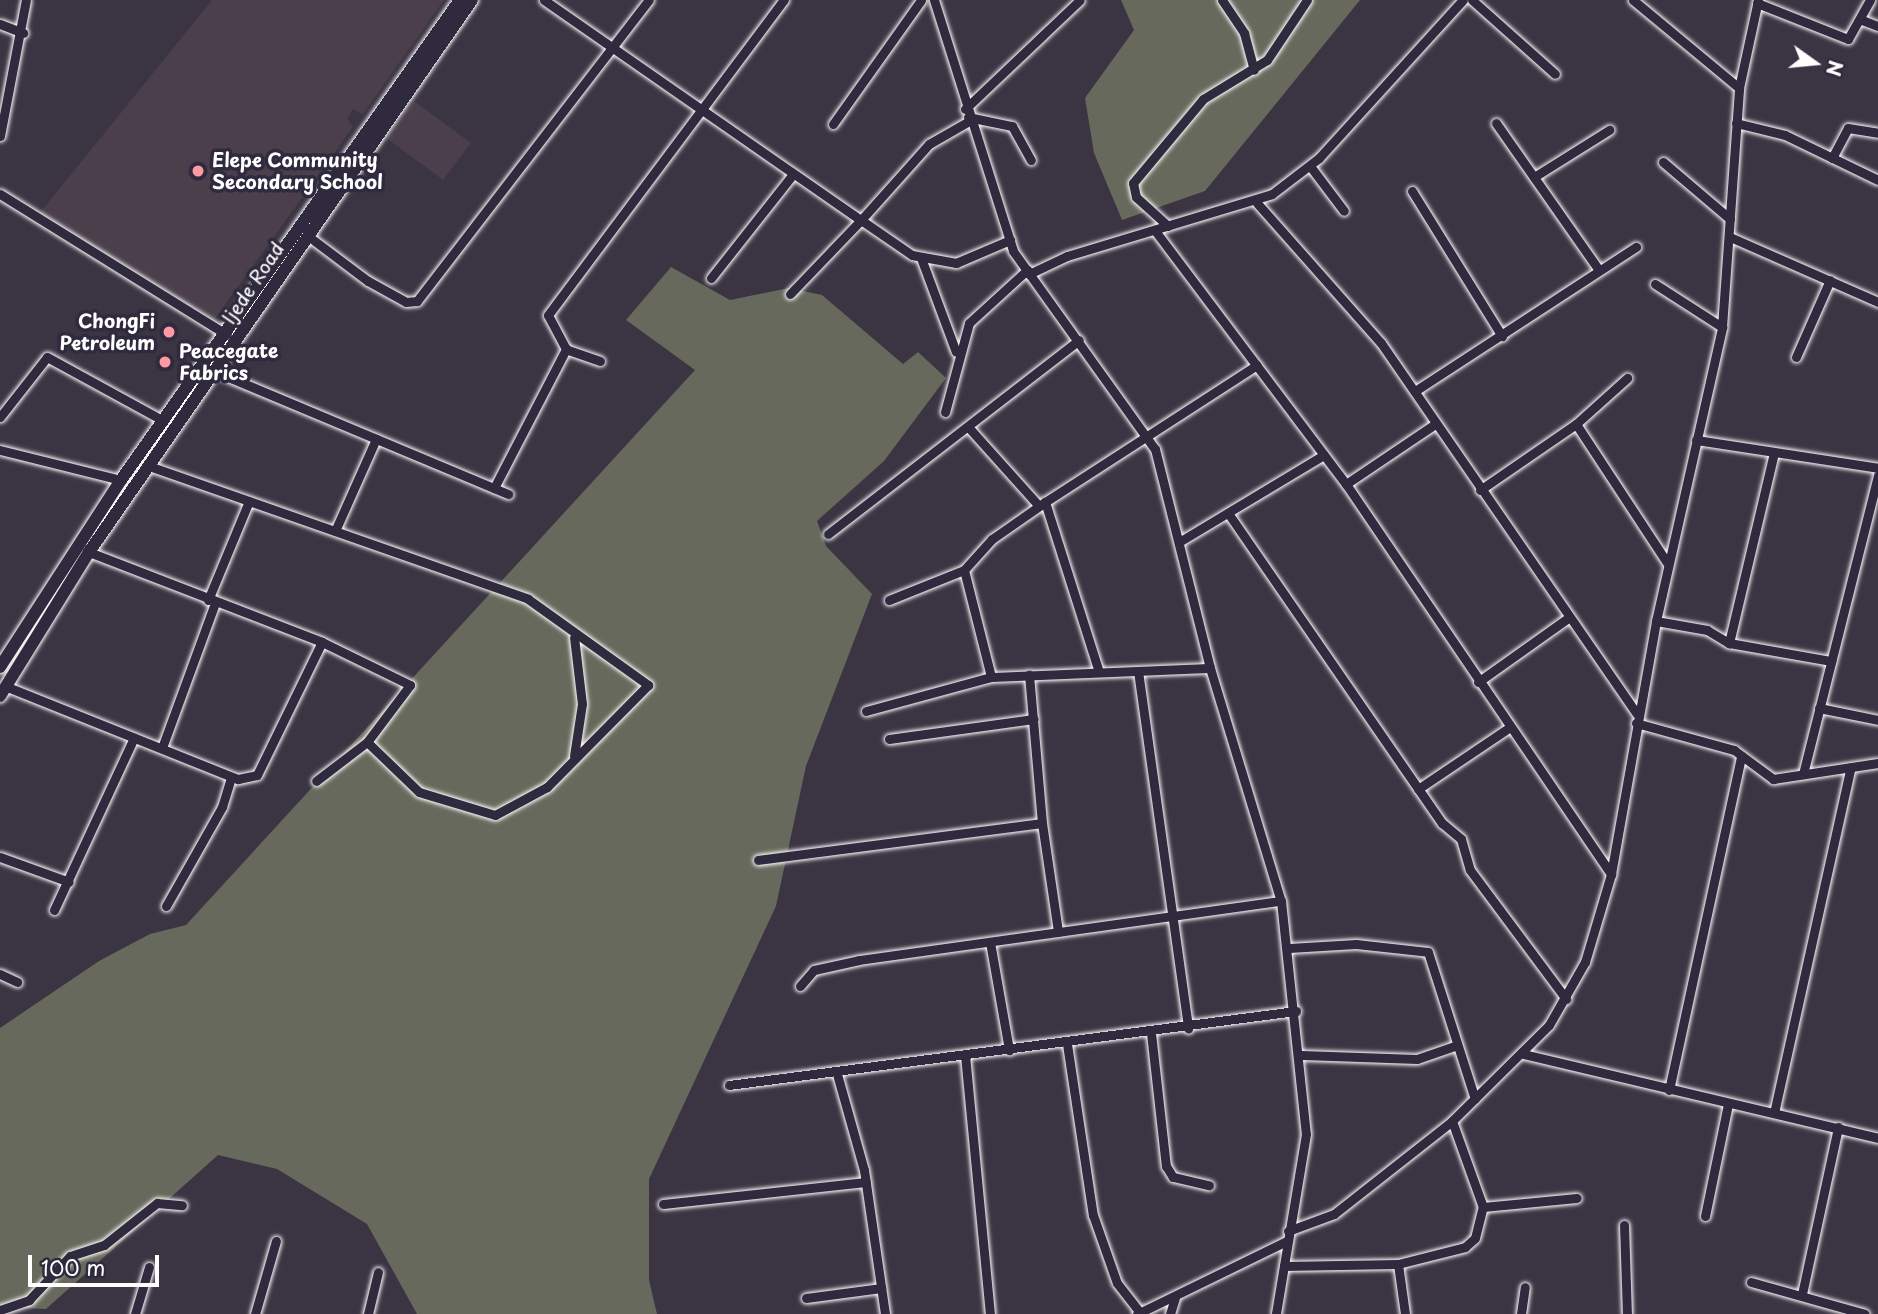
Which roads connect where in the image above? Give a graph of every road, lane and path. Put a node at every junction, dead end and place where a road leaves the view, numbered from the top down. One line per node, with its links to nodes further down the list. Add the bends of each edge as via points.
1 (26, 0): 21 (street)
2 (460, 0): 18 (main road, Ijede Road)
3 (472, 0): 18 (main road, Ijede Road)
4 (544, 0): 22 (street)
5 (649, 0): 22 (street)
6 (784, 0): 26 (street)
7 (921, 0): 30 (street)
8 (934, 0): 27 (street)
9 (1080, 0): 27 (street)
10 (1222, 0): 23 (street, via 1244,33)
11 (1307, 0): 23 (street)
12 (1464, 0): 37 (street)
13 (1472, 0): 24 (street)
14 (1633, 0): 25 (street)
15 (1870, 0): 17 (street)
16 (1758, 2): 17 (street, via 1848,39); 25 (street)
17 (1862, 20): 20 (street)
18 (451, 21): 49 (main road, Ijede Road); 62 (main road, Ijede Road)
19 (0, 24): 21 (street)
20 (1878, 26)
21 (23, 33): 33 (street)
22 (612, 47): 26 (street); 49 (street, via 417,301 406,302 368,281)
23 (1254, 70): 47 (street, via 1203,99 1133,183 1136,197)
24 (1555, 74)
25 (1739, 88): 29 (street)
26 (704, 109): 38 (street); 65 (street, via 548,315)
27 (967, 116): 35 (street, via 1012,126); 46 (street, via 929,144); 51 (street)
28 (1496, 123): 39 (street)
29 (1736, 123): 34 (street, via 1773,130); 45 (street)
30 (833, 124)
31 (1609, 130): 39 (street)
32 (1878, 133): 34 (street, via 1849,128)
33 (0, 136)
34 (1832, 159): 40 (street)
35 (1031, 160)
36 (1663, 162): 45 (street)
37 (1310, 166): 43 (street); 44 (street)
38 (793, 174): 46 (street); 56 (street)
39 (1534, 177): 54 (street)
40 (1878, 180)
41 (1412, 191): 63 (street)
42 (0, 194): 62 (street)
43 (1257, 203): 47 (street); 72 (street, via 1381,343)
44 (1344, 211)
45 (1730, 219): 50 (street)
46 (861, 220): 53 (street); 59 (street)
47 (1168, 226): 48 (street)
48 (1156, 232): 55 (street); 69 (street)
49 (308, 236): 70 (main road, Ijede Road)
50 (1730, 237): 57 (street); 61 (street)
51 (1010, 240): 53 (street, via 970,262); 55 (street)
52 (1636, 247): 54 (street)
53 (921, 258): 66 (street)
54 (1599, 270): 63 (street)
55 (1028, 272): 64 (street); 66 (street, via 974,316)
56 (711, 278)
57 (1830, 280): 60 (street); 67 (street)
58 (1655, 284): 61 (street)
59 (790, 294)
60 (1878, 302)
61 (1722, 327): 81 (street)
62 (227, 335): 75 (main road, Ijede Road)
63 (1502, 336): 72 (street)
64 (1079, 340): 78 (street); 79 (street)
65 (566, 349): 68 (street); 90 (street)
66 (956, 352): 73 (street)
67 (1797, 357)
68 (600, 361)
69 (1257, 365): 79 (street); 84 (street)
70 (214, 371): 80 (street); 85 (main road, Ijede Road)
71 (1627, 378): 77 (street)
72 (1415, 391): 76 (street)
73 (945, 412)
74 (0, 417): 75 (street, via 47,357)
75 (164, 421): 88 (main road, Ijede Road)
76 (1435, 424): 89 (street); 91 (street)
77 (1576, 424): 91 (street); 100 (street)
78 (970, 429): 94 (street); 97 (street)
79 (1148, 436): 94 (street); 98 (street)
80 (376, 439): 90 (street); 96 (street)
81 (1696, 440): 83 (street); 100 (street)
82 (0, 450): 88 (street)
83 (1774, 453): 86 (street); 108 (street)
84 (1324, 455): 89 (street); 95 (street)
85 (149, 466): 93 (street); 99 (main road, Ijede Road)
86 (1878, 468)
87 (1878, 475): 109 (street)
88 (121, 480): 110 (main road, Ijede Road)
89 (1346, 484): 116 (street)
90 (494, 488): 92 (street)
91 (1480, 490): 104 (street)
92 (508, 494)
93 (249, 501): 96 (street); 103 (street)
94 (1042, 504): 101 (street); 112 (street)
95 (1228, 513): 98 (street); 135 (street)
96 (335, 531): 106 (street, via 528,599)
97 (828, 534)
98 (1179, 542): 111 (street)
99 (89, 552): 103 (street); 117 (main road, Ijede Road)
100 (1668, 564): 105 (street)
101 (964, 569): 102 (street); 115 (street)
102 (889, 600)
103 (211, 601): 107 (street); 127 (street)
104 (1568, 618): 116 (street); 121 (street)
105 (1656, 621): 108 (street, via 1707,630); 121 (street)
106 (574, 637): 128 (street, via 582,712); 128 (street, via 648,685)
107 (322, 642): 126 (street, via 410,685); 133 (street, via 257,775)
108 (1729, 643): 109 (street)
109 (1831, 662): 118 (street)
110 (0, 667)
111 (1210, 668): 113 (street); 141 (street)
112 (1099, 671): 113 (street); 114 (street)
113 (1138, 671): 144 (street)
114 (1029, 675): 115 (street); 120 (street)
115 (991, 677): 119 (street)
116 (1478, 682): 123 (street)
117 (3, 691): 124 (street)
118 (1819, 708): 122 (street); 132 (street)
119 (866, 711)
120 (1034, 719): 125 (street); 136 (street)
121 (1636, 719): 129 (street); 139 (street)
122 (1878, 720)
123 (1507, 729): 135 (street); 139 (street)
124 (134, 738): 127 (street); 140 (street)
125 (889, 739)
126 (367, 742): 128 (street, via 419,792 492,815 525,804); 134 (street)
127 (163, 745): 133 (street)
128 (574, 756)
129 (1741, 756): 132 (street, via 1762,776); 163 (street)
130 (1878, 764): 131 (street)
131 (1851, 766): 132 (street); 166 (street)
132 (1803, 774)
133 (231, 778): 142 (street, via 222,807)
134 (316, 782)
135 (1418, 789): 151 (street, via 1461,839 1470,870)
136 (1042, 823): 138 (street); 145 (street)
137 (0, 857): 140 (street)
138 (758, 860)
139 (1611, 874): 151 (street, via 1585,962)
140 (69, 882): 143 (street)
141 (1281, 901): 144 (street); 147 (street)
142 (166, 906)
143 (54, 910)
144 (1168, 919): 145 (street); 153 (street)
145 (1058, 932): 146 (street)
146 (990, 942): 150 (street, via 829,966 814,970); 157 (street)
147 (1289, 948): 152 (street); 156 (street, via 1423,948)
148 (0, 974): 149 (street)
149 (17, 982)
150 (800, 986)
151 (1566, 999): 158 (street)
152 (1296, 1011): 153 (street); 160 (street)
153 (1188, 1029): 154 (street)
154 (1151, 1033): 155 (street); 171 (street, via 1166,1166 1173,1177)
155 (1067, 1044): 157 (street); 192 (street, via 1093,1214 1117,1283)
156 (1454, 1046): 160 (street, via 1417,1059); 164 (street)
157 (1009, 1050): 159 (street)
158 (1523, 1054): 163 (street); 164 (street)
159 (965, 1055): 161 (street); 197 (street)
160 (1302, 1055): 178 (street, via 1306,1134)
161 (837, 1074): 162 (street); 170 (street)
162 (729, 1085)
163 (1669, 1090): 165 (street)
164 (1475, 1099): 167 (street)
165 (1728, 1104): 166 (street); 176 (street)
166 (1774, 1113): 168 (street)
167 (1452, 1121): 175 (street); 178 (street, via 1334,1214)
168 (1839, 1128): 169 (street); 188 (street)
169 (1878, 1138)
170 (866, 1182): 173 (street); 187 (street)
171 (1209, 1185)
172 (1577, 1198): 175 (street)
173 (663, 1204)
174 (182, 1205): 191 (street, via 157,1203 104,1245 70,1256 29,1300)
175 (1483, 1207): 181 (street, via 1475,1238 1465,1247)
176 (1705, 1216)
177 (1624, 1225): 202 (street)
178 (1288, 1231): 180 (street)
179 (276, 1241): 194 (street)
180 (1287, 1241): 182 (street); 190 (street)
181 (1398, 1264): 182 (street); 200 (street)
182 (1284, 1266): 199 (street)
183 (149, 1267): 193 (street)
184 (378, 1272): 195 (street)
185 (1751, 1282): 188 (street)
186 (1525, 1287): 201 (street)
187 (881, 1288): 189 (street); 196 (street)
188 (1801, 1294): 203 (street)
189 (806, 1298)
190 (1175, 1298): 192 (street); 198 (street)
191 (0, 1310)
192 (1138, 1313)
193 (135, 1314)
194 (255, 1314)
195 (368, 1314)
196 (886, 1314)
197 (990, 1314)
198 (1170, 1314)
199 (1276, 1314)
200 (1405, 1314)
201 (1521, 1314)
202 (1627, 1314)
203 (1865, 1314)

